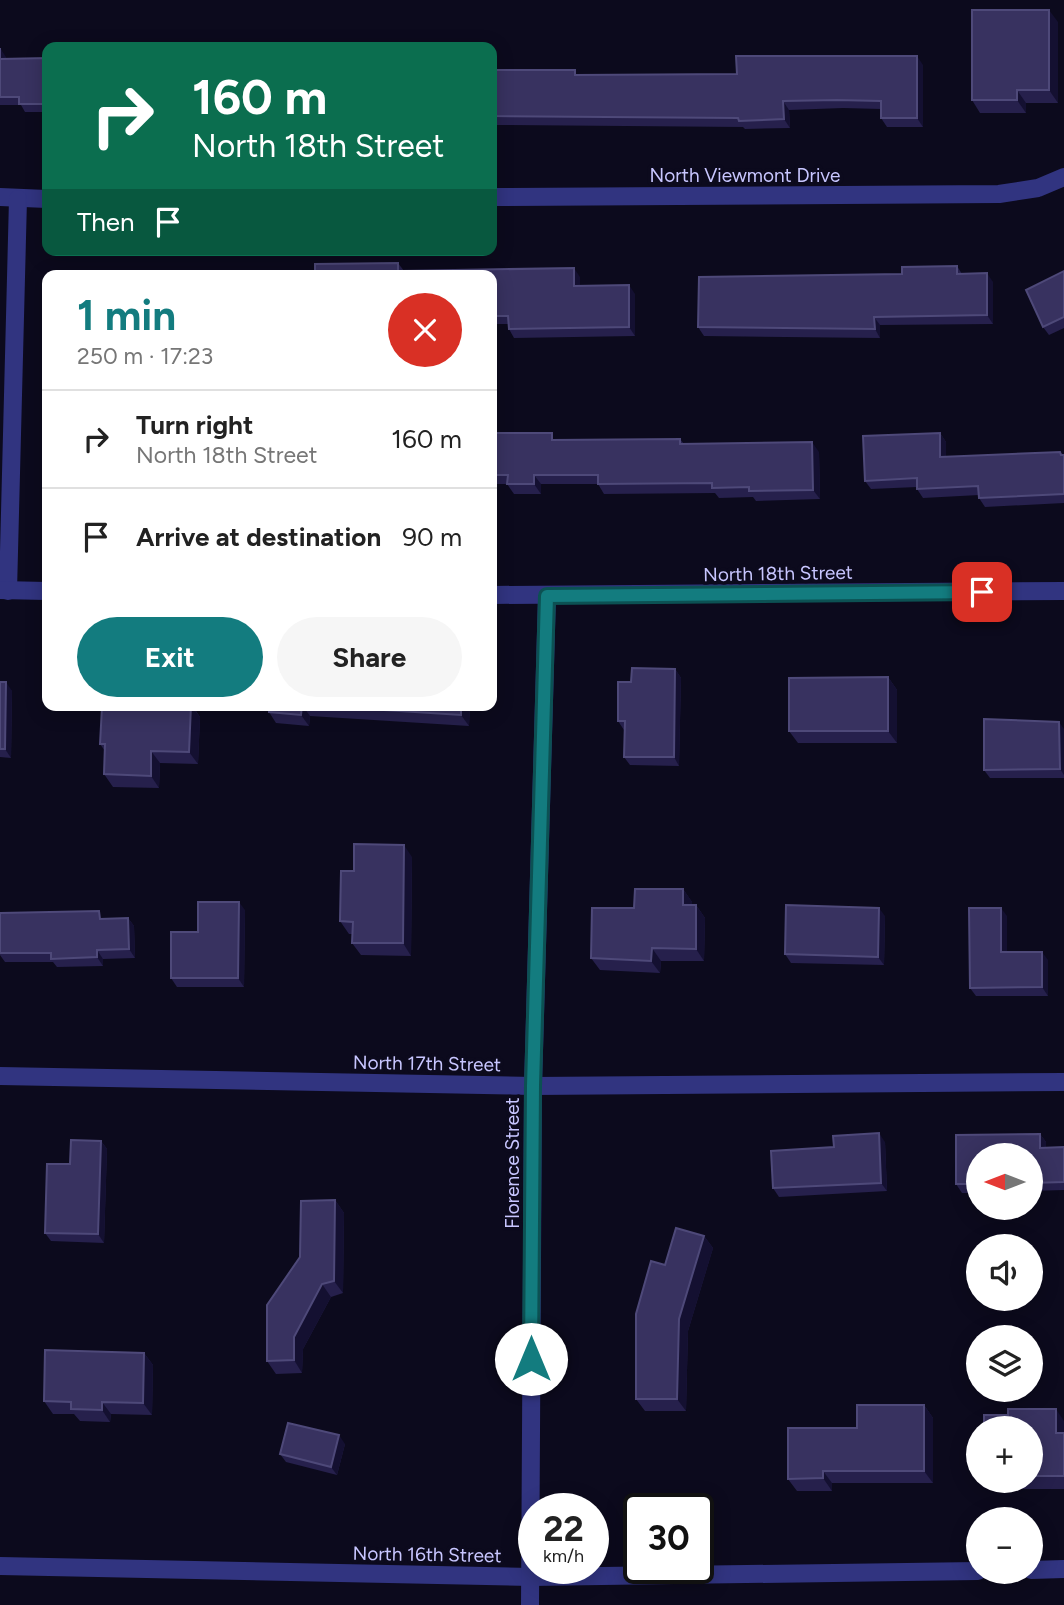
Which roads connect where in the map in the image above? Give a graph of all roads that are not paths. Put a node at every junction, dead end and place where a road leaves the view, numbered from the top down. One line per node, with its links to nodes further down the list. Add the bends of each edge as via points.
1 (1064, 177): 3 (street, North Viewmont Drive, via 1038,188 999,194)
2 (0, 197): 4 (street)
3 (497, 197)
4 (19, 199): 5 (street); 6 (street)
5 (42, 199)
6 (4, 591): 7 (street)
7 (42, 591)
8 (1064, 591): 10 (street, North 18th Street)
9 (497, 596): 10 (street, North 18th Street)
10 (547, 596): 13 (street, Florence Street)
11 (0, 1076): 13 (street, North 17th Street)
12 (1064, 1082): 13 (street, North 17th Street)
13 (533, 1086): 14 (street, Florence Street)
14 (531, 1493)
15 (0, 1566): 20 (street, North 16th Street)
16 (1064, 1569): 17 (street)
17 (1043, 1570)
18 (966, 1571): 19 (street, North 16th Street)
19 (609, 1576)
20 (518, 1577)
21 (530, 1584): 22 (street, Florence Street)
22 (530, 1605)

